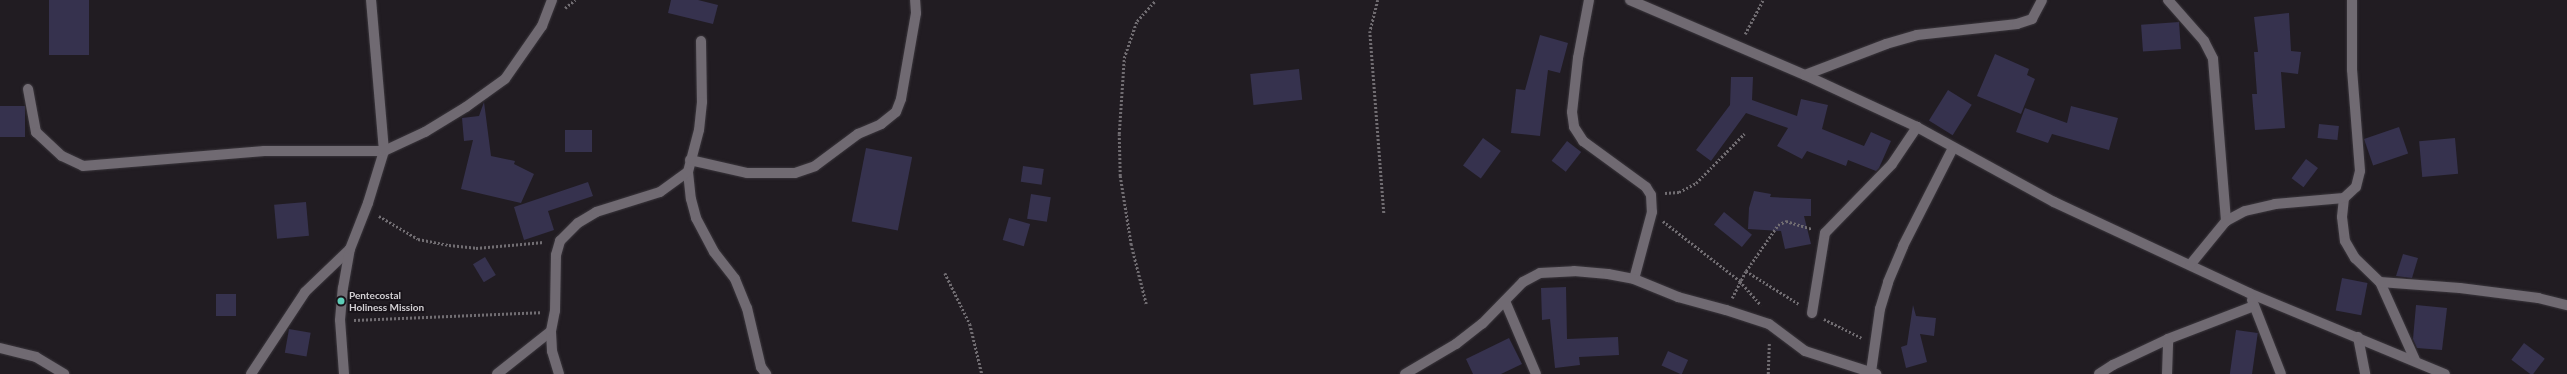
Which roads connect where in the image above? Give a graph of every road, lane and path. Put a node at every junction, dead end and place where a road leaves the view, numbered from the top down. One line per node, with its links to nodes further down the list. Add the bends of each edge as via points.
1 (371, 0): 19 (street)
2 (552, 0): 19 (street, via 542,26 505,79 466,108 425,132)
3 (915, 0): 20 (street, via 916,13 901,99 896,112 881,124 845,142 815,166 795,173 747,173)
4 (1156, 0): 38 (path, via 1137,21 1124,58 1119,134 1120,176 1131,245)
5 (1378, 0): 26 (path, via 1371,39)
6 (1589, 0): 22 (street, via 1577,66 1572,112 1574,128 1583,141 1646,187)
7 (1630, 0): 13 (street)
8 (1763, 0): 13 (path)
9 (2042, 0): 14 (street, via 2032,19 2017,24 1917,36 1886,44)
10 (2168, 0): 27 (street, via 2204,41 2213,59)
11 (2352, 0): 23 (street, via 2352,70 2360,171 2356,187)
12 (701, 41): 20 (street, via 702,102 699,130)
13 (1739, 48): 14 (street)
14 (1805, 75): 16 (street)
15 (28, 89): 19 (street, via 36,132 62,156 83,166 264,151)
16 (1917, 127): 18 (street); 28 (street, via 1892,164)
17 (1744, 134): 22 (path, via 1696,183 1679,192)
18 (1953, 148): 31 (street, via 2054,202); 50 (street, via 1903,246 1888,282 1880,309)
19 (384, 151): 24 (street)
20 (690, 160): 21 (street)
21 (688, 172): 29 (street, via 660,192 596,212 578,223); 56 (street, via 696,218 714,252 735,279 747,308 761,367)
22 (1651, 195): 25 (street)
23 (2344, 198): 27 (street, via 2275,204 2245,211); 35 (street, via 2342,217 2345,241 2355,258)
24 (366, 209): 29 (path, via 418,239 449,245 476,248); 30 (street)
25 (1652, 212): 33 (street); 34 (path)
26 (1384, 213)
27 (2226, 221): 31 (street)
28 (1825, 234): 34 (path, via 1782,222); 42 (street)
29 (560, 241): 41 (street, via 556,255)
30 (350, 248): 43 (street); 52 (street, via 305,292)
31 (2190, 265): 36 (street)
32 (945, 273): 57 (path, via 970,324)
33 (1634, 279): 37 (street, via 1574,271 1540,274 1523,282); 44 (street, via 1678,297)
34 (1740, 281): 44 (path, via 1761,305)
35 (2380, 282): 39 (street, via 2460,288 2538,298); 49 (street)
36 (2249, 293): 40 (street); 46 (street)
37 (1505, 301): 58 (street, via 1456,344); 59 (street)
38 (1146, 304)
39 (2567, 305)
40 (2254, 306): 47 (street); 63 (street)
41 (555, 311): 43 (path); 45 (street)
42 (1812, 312)
43 (340, 320): 53 (street)
44 (1769, 324): 50 (street, via 1805,351); 60 (path)
45 (551, 331): 54 (street); 55 (street, via 552,351)
46 (2358, 337): 49 (street); 64 (street)
47 (2168, 339): 61 (street); 62 (street)
48 (0, 348): 51 (street, via 36,357)
49 (2415, 360): 65 (street)
50 (1874, 373)
51 (64, 374)
52 (251, 374)
53 (344, 374)
54 (497, 374)
55 (559, 374)
56 (766, 374)
57 (982, 374)
58 (1405, 374)
59 (1536, 374)
60 (1768, 374)
61 (2099, 374)
62 (2167, 374)
63 (2281, 374)
64 (2365, 374)
65 (2445, 374)

